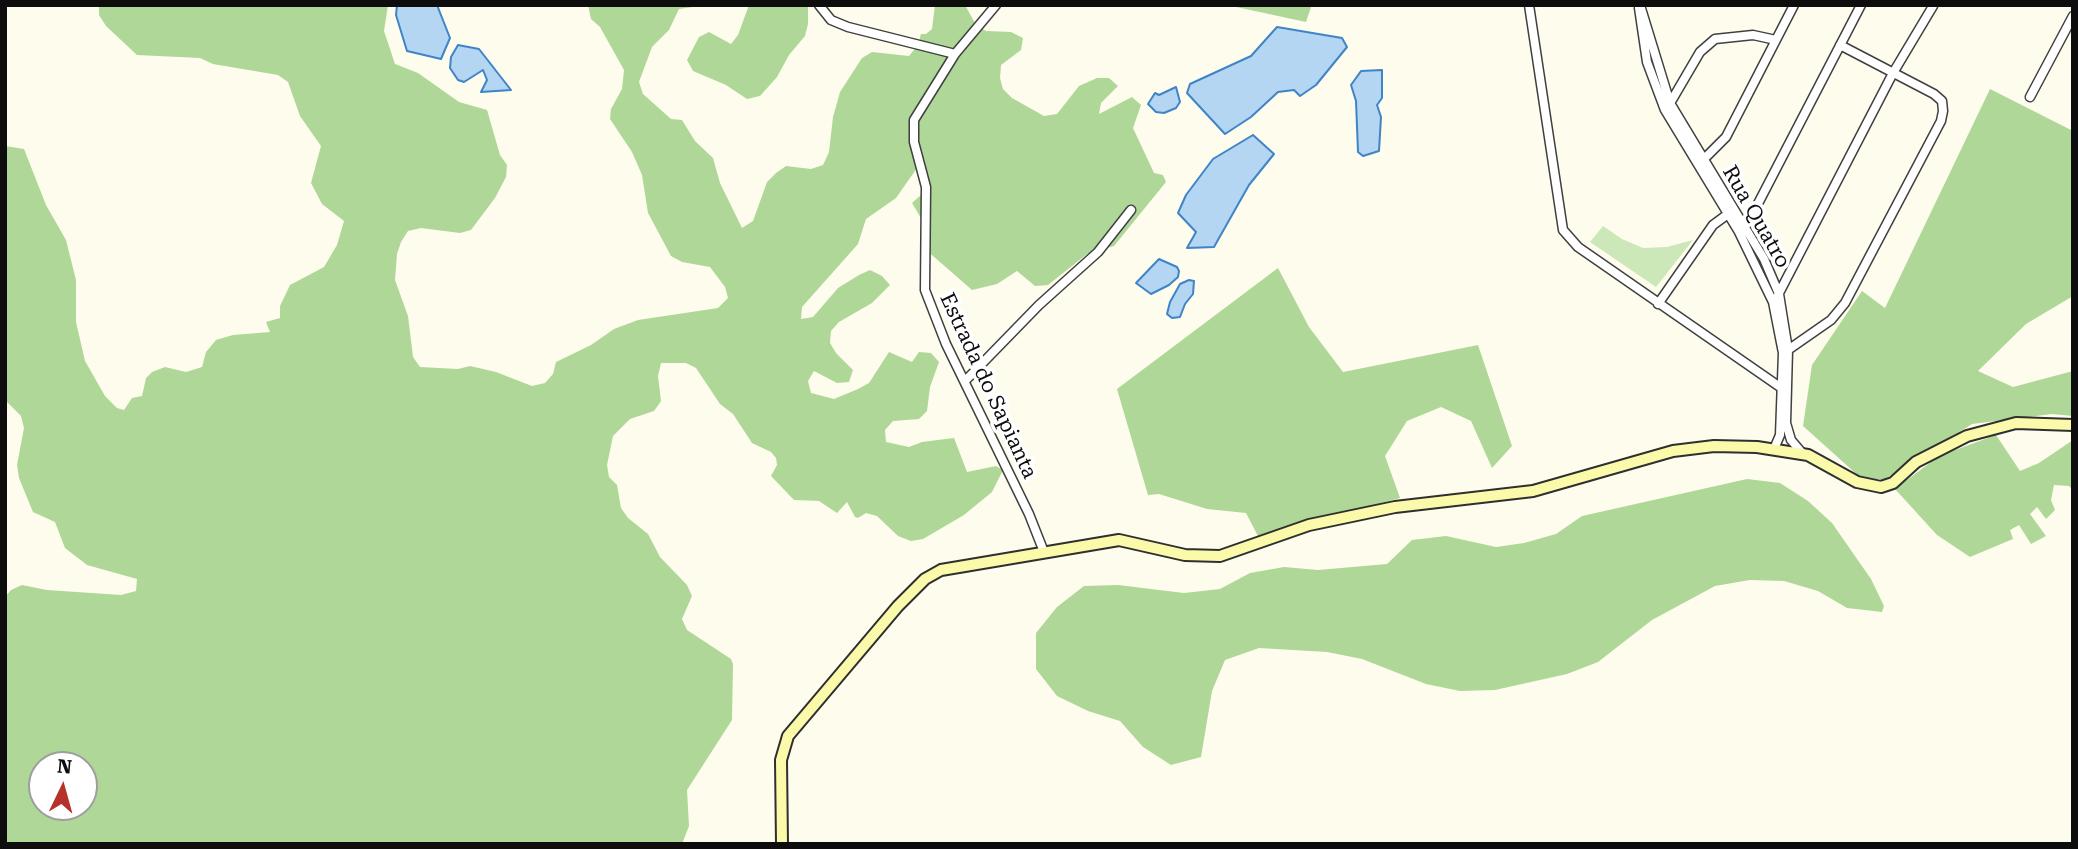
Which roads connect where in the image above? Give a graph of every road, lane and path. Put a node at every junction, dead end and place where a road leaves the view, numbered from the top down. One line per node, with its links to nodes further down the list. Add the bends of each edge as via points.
1 (819, 5): 11 (street, via 831,20 848,27)
2 (996, 5): 11 (street, Estrada do Sapianta)
3 (1529, 5): 20 (street, via 1563,230 1578,247)
4 (1639, 5): 14 (street, Rua Quatro, via 1647,62)
5 (1794, 5): 9 (street)
6 (1861, 5): 10 (street)
7 (1933, 6): 12 (street)
8 (2073, 16): 13 (street)
9 (1776, 40): 14 (street, via 1763,36 1715,39 1700,52); 15 (street, via 1726,137)
10 (1840, 44): 12 (street); 18 (street)
11 (955, 54): 22 (street, Estrada do Sapianta, via 917,113 914,129 926,187 925,290)
12 (1894, 73): 19 (street); 21 (street, via 1942,101 1941,121 1845,303 1831,320)
13 (2030, 97)
14 (1667, 107): 15 (street, Rua Quatro)
15 (1701, 163): 17 (street, Rua Quatro); 18 (street, Rua Quatro)
16 (1131, 210): 22 (street, via 1098,252)
17 (1728, 214): 18 (street, Rua Quatro); 20 (street, via 1713,225)
18 (1741, 229): 19 (street, Rua Quatro)
19 (1776, 298): 21 (street, Rua Quatro)
20 (1658, 304): 23 (street)
21 (1786, 352): 23 (street, Rua Quatro); 26 (street, Rua Quatro, via 1786,423)
22 (965, 381): 27 (street, Estrada do Sapianta)
23 (1780, 387): 25 (street, Rua Quatro, via 1780,435)
24 (2073, 425): 26 (main road, via 2016,423 1967,436 1916,462 1893,483 1881,487 1857,482)
25 (1774, 449): 26 (main road); 27 (main road, via 1714,446 1672,452 1523,493 1427,502 1309,525 1220,556 1185,555 1119,540)
26 (1802, 454)
27 (1044, 552): 28 (main road, via 941,570 925,579 898,607 788,736 781,760)
28 (782, 844)

